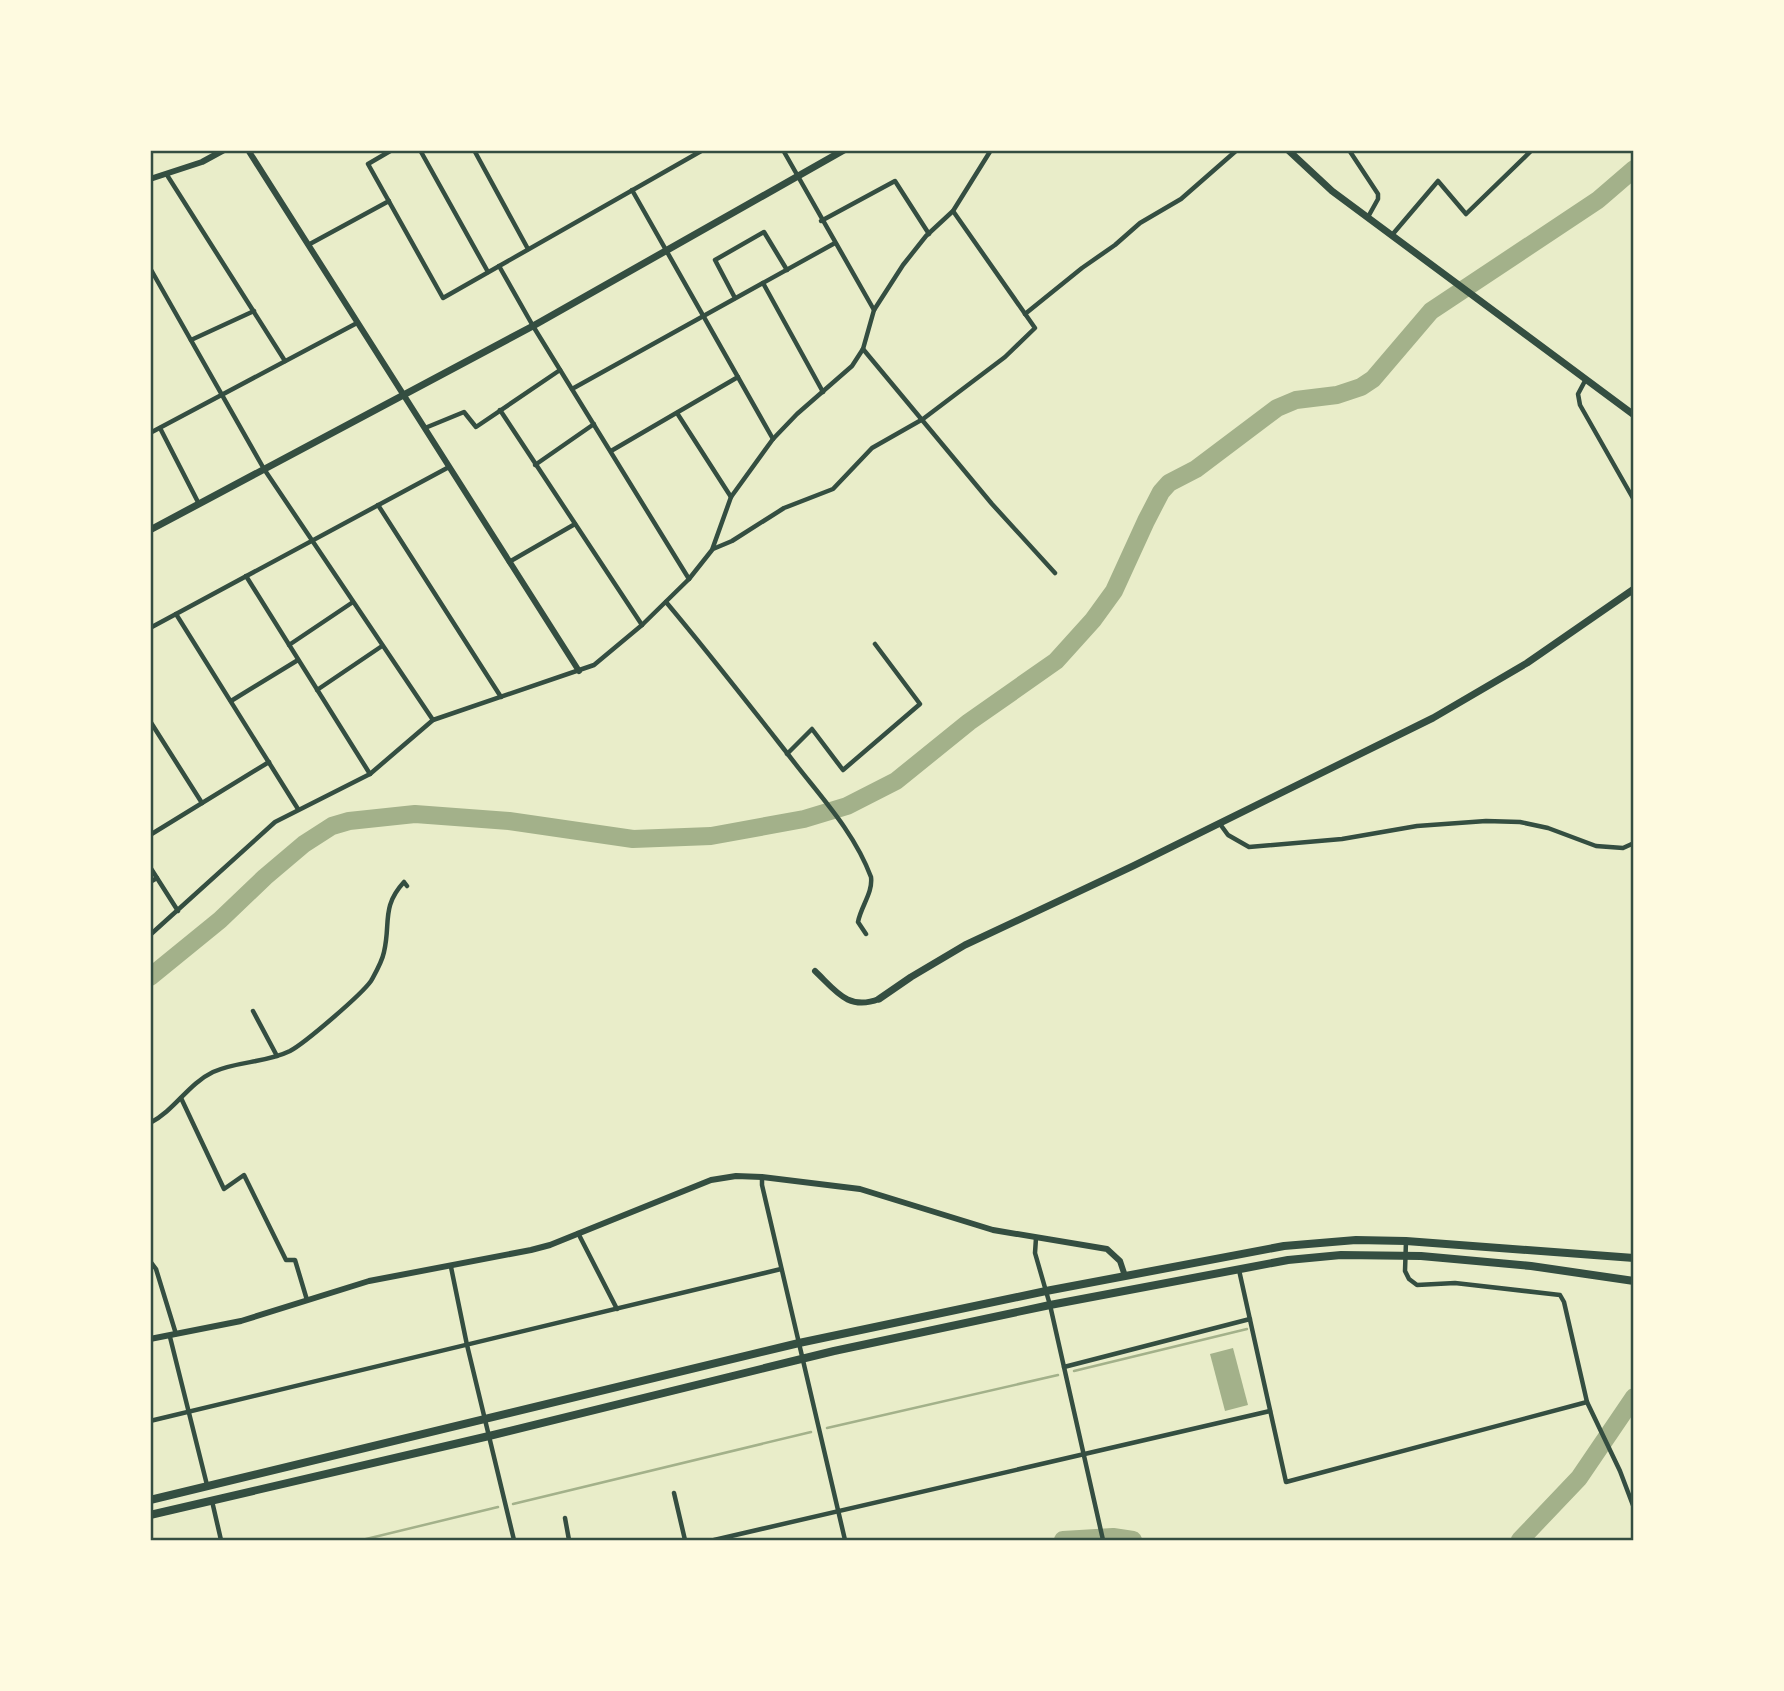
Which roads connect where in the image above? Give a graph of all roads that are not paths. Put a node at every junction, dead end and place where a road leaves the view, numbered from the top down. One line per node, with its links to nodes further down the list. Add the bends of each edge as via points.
1 (224, 150): 14 (street)
2 (248, 150): 25 (street)
3 (392, 150): 18 (street, via 368,164)
4 (420, 150): 31 (street)
5 (474, 150): 26 (street)
6 (703, 150): 17 (street)
7 (783, 150): 15 (street)
8 (844, 150): 15 (main road)
9 (991, 150): 19 (street)
10 (1237, 150): 36 (street, via 1181,200 1140,223)
11 (1288, 150): 20 (main road)
12 (1349, 150): 20 (street, via 1378,194)
13 (1532, 150): 23 (street, via 1466,214 1438,181)
14 (167, 175): 16 (street); 35 (street)
15 (797, 177): 21 (street); 27 (main road)
16 (150, 179)
17 (632, 190): 26 (street); 27 (street)
18 (389, 201): 25 (street); 31 (street, via 443,298)
19 (953, 211): 22 (street); 36 (street)
20 (1368, 218): 23 (main road)
21 (821, 220): 22 (street, via 895,181); 24 (street)
22 (929, 234): 34 (street)
23 (1392, 235): 45 (main road)
24 (835, 243): 30 (street); 34 (street)
25 (307, 245): 38 (street)
26 (528, 249): 28 (street)
27 (667, 252): 37 (street); 39 (main road)
28 (499, 266): 31 (street); 39 (street)
29 (150, 268): 40 (street)
30 (787, 270): 32 (street); 33 (street, via 764,232 715,260)
31 (488, 272)
32 (764, 283): 33 (street); 47 (street)
33 (735, 298): 37 (street)
34 (874, 310): 41 (street)
35 (254, 311): 40 (street); 42 (street)
36 (1025, 314): 53 (street, via 1035,328 1005,357)
37 (704, 316): 44 (street); 46 (street)
38 (357, 323): 42 (street); 49 (street)
39 (533, 326): 43 (street); 49 (main road)
40 (190, 340): 48 (street)
41 (863, 349): 47 (street, via 852,366); 53 (street)
42 (285, 361): 48 (street)
43 (560, 370): 46 (street); 50 (street)
44 (738, 377): 51 (street); 58 (street)
45 (1586, 379): 52 (main road); 64 (street, via 1578,394 1580,405)
46 (572, 390): 54 (street)
47 (823, 392): 58 (street)
48 (221, 395): 55 (street); 62 (street)
49 (403, 395): 56 (street); 62 (main road)
50 (500, 410): 56 (street, via 476,427 464,412); 60 (street)
51 (677, 413): 59 (street); 63 (street)
52 (1633, 415)
53 (923, 419): 70 (street, via 872,449 832,489 784,508); 72 (street)
54 (594, 424): 59 (street); 60 (street)
55 (160, 428): 57 (street); 65 (street)
56 (424, 429): 61 (street)
57 (151, 431)
58 (773, 439): 63 (street)
59 (611, 451): 74 (street)
60 (536, 465): 67 (street)
61 (449, 467): 66 (street); 71 (street)
62 (264, 469): 65 (main road); 69 (street)
63 (731, 497): 70 (street)
64 (1633, 500)
65 (200, 504): 68 (main road)
66 (378, 505): 69 (street); 87 (street)
67 (575, 524): 71 (street); 79 (street)
68 (150, 530)
69 (310, 540): 73 (street); 77 (street)
70 (712, 550): 74 (street)
71 (508, 562): 85 (street)
72 (1055, 573)
73 (246, 576): 78 (street); 82 (street)
74 (689, 579): 76 (street)
75 (1633, 589): 96 (main road, via 1486,689)
76 (667, 602): 79 (street); 91 (street)
77 (352, 603): 82 (street); 83 (street)
78 (176, 614): 80 (street); 88 (street)
79 (642, 625): 85 (street, via 594,665)
80 (150, 628)
81 (875, 644): 91 (street, via 920,704 843,770 812,729)
82 (289, 645): 84 (street)
83 (382, 646): 86 (street); 89 (street)
84 (298, 660): 86 (street); 88 (street)
85 (579, 671): 87 (street)
86 (317, 690): 93 (street)
87 (501, 697): 89 (street)
88 (231, 701): 92 (street)
89 (433, 720): 93 (street)
90 (150, 721): 94 (street)
91 (787, 754): 104 (street, via 838,816 871,877 872,887 858,922)
92 (269, 762): 94 (street); 95 (street)
93 (370, 774): 95 (street)
94 (202, 803): 97 (street)
95 (298, 809): 103 (street, via 275,822)
96 (1220, 824): 98 (street, via 1228,835 1249,847 1486,821 1548,828 1604,848); 107 (main road, via 965,945)
97 (150, 835)
98 (1633, 843)
99 (150, 867): 100 (street)
100 (157, 878): 101 (street); 103 (street)
101 (150, 882)
102 (407, 886): 109 (street, via 404,882 388,905 385,949 369,984 291,1051)
103 (177, 911): 105 (street)
104 (866, 934)
105 (150, 935)
106 (815, 971): 107 (street, via 853,1003)
107 (879, 999)
108 (253, 1011): 109 (street)
109 (276, 1056): 110 (street, via 211,1073)
110 (181, 1098): 111 (street); 125 (street, via 224,1189 244,1175 286,1260 295,1260)
111 (150, 1123)
112 (762, 1178): 113 (street, via 711,1180); 114 (street, via 860,1189 993,1230); 120 (street)
113 (578, 1233): 119 (street, via 531,1251); 127 (street)
114 (1036, 1238): 122 (street, via 1107,1249 1120,1261); 124 (street, via 1035,1253)
115 (1406, 1241): 116 (street); 117 (highway); 122 (highway, via 1284,1246)
116 (1405, 1255): 121 (highway, via 1321,1256); 123 (highway); 135 (street, via 1405,1271 1417,1284 1464,1284 1560,1295)
117 (1633, 1258)
118 (150, 1261): 129 (street)
119 (451, 1267): 125 (street, via 369,1281); 132 (street)
120 (781, 1269): 127 (street); 131 (street)
121 (1239, 1269): 126 (highway); 128 (street)
122 (1125, 1276): 124 (highway)
123 (1633, 1280)
124 (1046, 1291): 126 (street); 131 (highway)
125 (307, 1300): 129 (street)
126 (1050, 1305): 133 (highway); 134 (street)
127 (617, 1309): 132 (street)
128 (1250, 1319): 134 (street); 137 (street)
129 (173, 1336): 130 (street); 136 (street)
130 (150, 1339)
131 (799, 1343): 133 (street); 138 (highway)
132 (467, 1345): 136 (street); 138 (street)
133 (803, 1358): 140 (highway); 147 (street)
134 (1064, 1367): 141 (street)
135 (1587, 1402): 137 (street, via 1286,1482); 146 (street)
136 (190, 1411): 139 (street); 142 (street)
137 (1270, 1411): 141 (street)
138 (486, 1420): 140 (street); 142 (highway)
139 (150, 1421)
140 (489, 1436): 145 (highway); 151 (street)
141 (1083, 1453): 147 (street); 156 (street)
142 (208, 1487): 144 (highway)
143 (674, 1493): 153 (street)
144 (150, 1500)
145 (212, 1500): 148 (highway); 150 (street)
146 (1633, 1508)
147 (838, 1513): 154 (street); 155 (street)
148 (150, 1515)
149 (565, 1518): 152 (street)
150 (221, 1541)
151 (514, 1541)
152 (569, 1541)
153 (685, 1541)
154 (714, 1541)
155 (845, 1541)
156 (1103, 1541)

